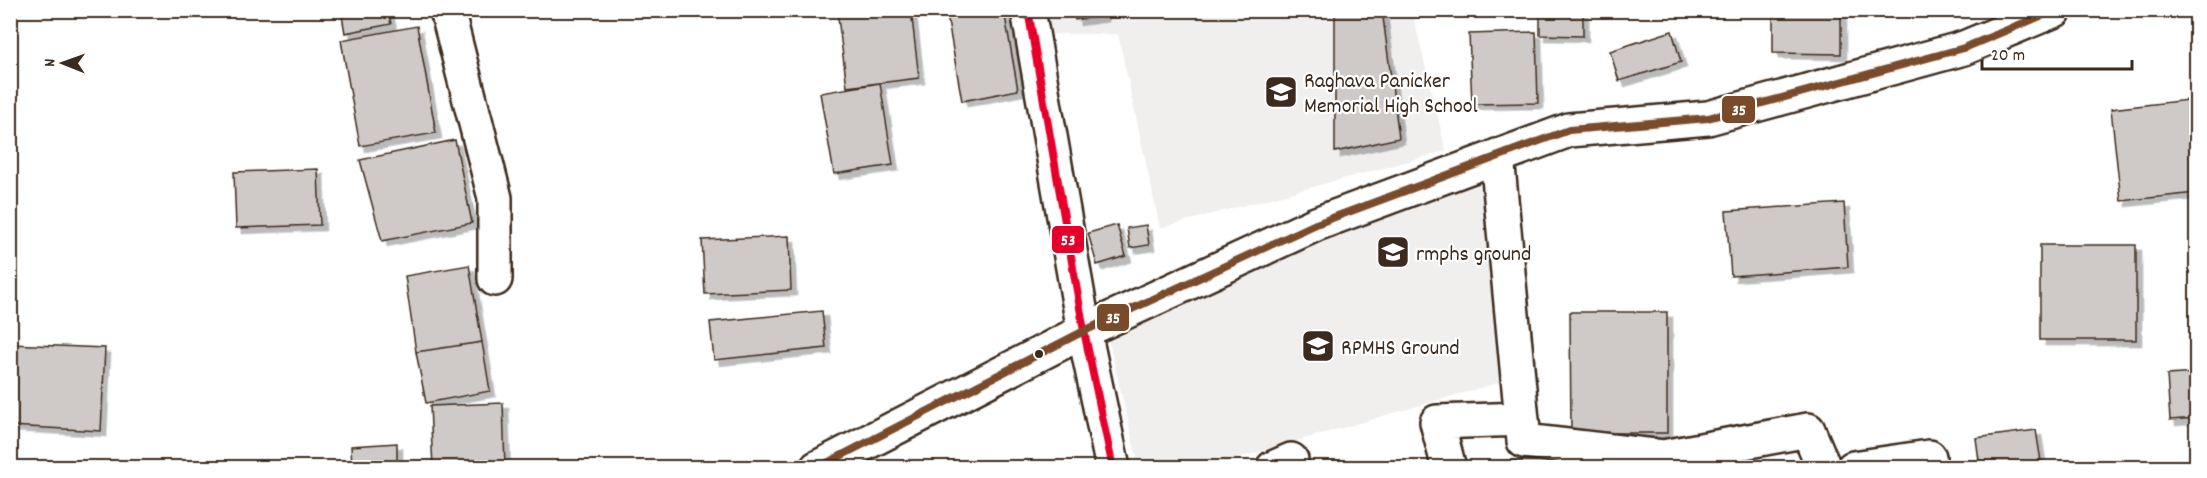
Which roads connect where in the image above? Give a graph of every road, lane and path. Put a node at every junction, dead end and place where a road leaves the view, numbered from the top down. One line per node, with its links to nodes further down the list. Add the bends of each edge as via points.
1 (447, 10): 5 (street, via 495,198)
2 (1028, 10): 6 (street)
3 (2055, 10): 4 (street, via 1964,48 1708,118 1569,130)
4 (1497, 156): 6 (street, via 1316,224); 7 (street)
5 (495, 279)
6 (1084, 331): 9 (street); 10 (street)
7 (1522, 419): 11 (street, via 1437,422); 12 (street, via 1524,441 1663,457 1808,430)
8 (1929, 457): 13 (street)
9 (817, 468)
10 (1113, 468)
11 (1449, 468)
12 (1824, 468)
13 (1853, 468)

